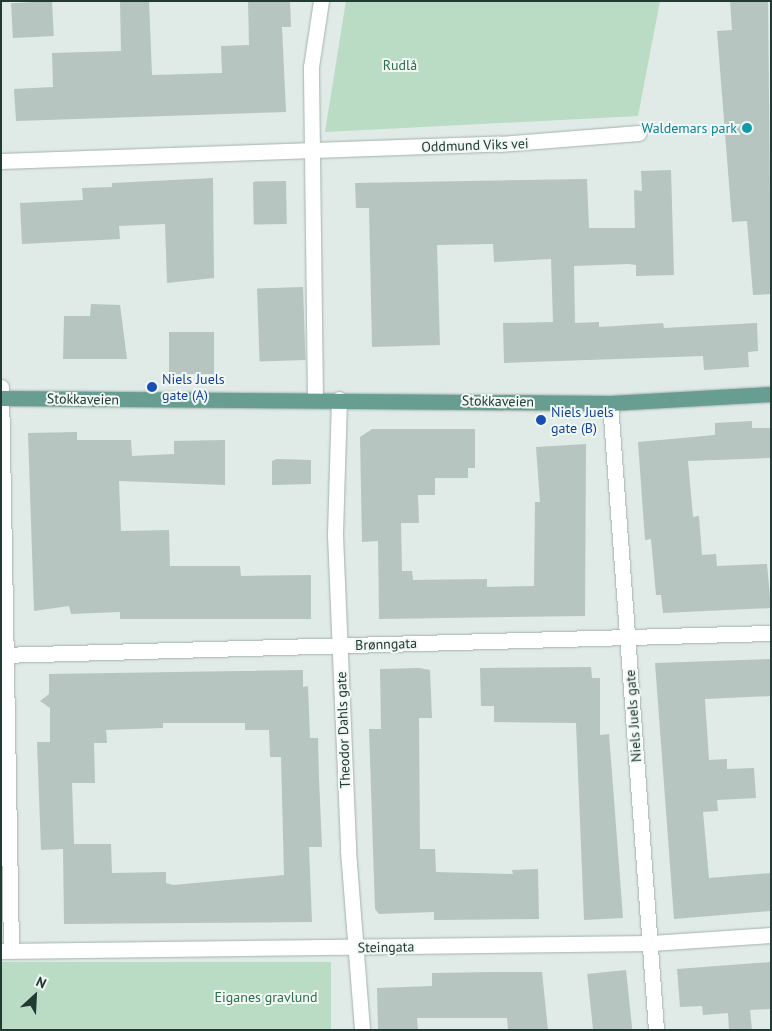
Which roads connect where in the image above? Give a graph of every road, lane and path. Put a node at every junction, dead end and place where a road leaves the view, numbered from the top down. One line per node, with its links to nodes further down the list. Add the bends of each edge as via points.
1 (321, 1): 3 (street, via 311,67)
2 (639, 134): 3 (street, Oddmund Viks vei, via 517,144)
3 (310, 148): 4 (street, Oddmund Viks vei); 8 (street)
4 (1, 162)
5 (1, 387): 7 (street)
6 (771, 394): 10 (main road, Stokkaveien)
7 (2, 398): 8 (main road, Stokkaveien); 14 (street)
8 (315, 400): 9 (main road, Stokkaveien)
9 (339, 400): 10 (main road, Stokkaveien); 13 (street, Theodor Dahls gate, via 335,535)
10 (610, 403): 12 (street, Niels Juels gate)
11 (771, 634): 12 (street, Brønngata)
12 (628, 636): 13 (street, Brønngata); 16 (street, Niels Juels gate)
13 (341, 645): 14 (street, Brønngata); 17 (street, Theodor Dahls gate)
14 (4, 655): 18 (street)
15 (771, 935): 16 (street, Steingata)
16 (651, 943): 17 (street, Steingata); 20 (street, Niels Juels gate)
17 (355, 948): 18 (street, Steingata); 19 (street, Theodor Dahls gate)
18 (6, 951)
19 (362, 1030)
20 (656, 1030)

